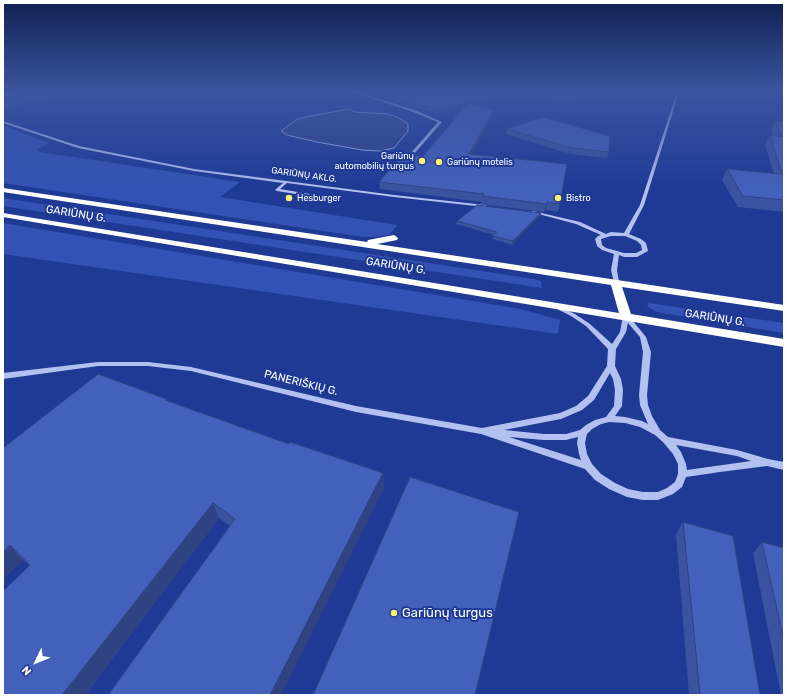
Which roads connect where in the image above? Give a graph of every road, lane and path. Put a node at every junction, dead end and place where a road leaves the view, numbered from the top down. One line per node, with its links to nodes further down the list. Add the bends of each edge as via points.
1 (11, 125): 5 (street, GARIŪNŲ AKLG., via 106,154 194,170)
2 (438, 125): 4 (street)
3 (668, 125): 12 (street, via 642,205)
4 (412, 154)
5 (286, 182): 7 (street, via 277,190); 8 (street, GARIŪNŲ AKLG.)
6 (3, 190): 14 (highway, GARIŪNŲ G.)
7 (333, 199)
8 (494, 207)
9 (524, 211): 11 (street, via 559,217)
10 (3, 215): 17 (highway, GARIŪNŲ G.)
11 (605, 234): 12 (street); 15 (street, via 600,236 598,242 604,249)
12 (626, 235): 15 (street, via 644,244 645,251 631,256)
13 (394, 238): 14 (highway)
14 (362, 244): 16 (highway, GARIŪNŲ G.)
15 (616, 254): 16 (street)
16 (616, 282): 18 (highway, GARIŪNŲ G.); 19 (highway)
17 (553, 305): 19 (highway, GARIŪNŲ G.); 21 (street, via 588,325)
18 (784, 308)
19 (626, 316): 20 (highway, GARIŪNŲ G.); 21 (street, via 623,332); 26 (street, via 643,337 647,352 644,405)
20 (784, 343)
21 (612, 349): 22 (street)
22 (611, 366): 24 (street, via 619,390 618,406); 25 (street, via 591,398 579,408 561,416)
23 (3, 376): 25 (street, PANERIŠKIŲ G., via 98,364 148,364 191,369 356,409)
24 (609, 419): 26 (street, via 642,424); 27 (street, via 589,427)
25 (481, 431): 27 (street, via 544,437); 30 (street, PANERIŠKIŲ G.)
26 (658, 433): 28 (street)
27 (584, 434): 30 (street, PANERIŠKIŲ G., via 581,443 582,454)
28 (666, 440): 29 (street, via 737,453); 32 (street, via 677,452)
29 (768, 463): 31 (street); 32 (street)
30 (588, 466): 32 (street, PANERIŠKIŲ G., via 598,477 612,486 627,493 643,496 658,496 670,491 679,484)
31 (784, 466)
32 (683, 474)

